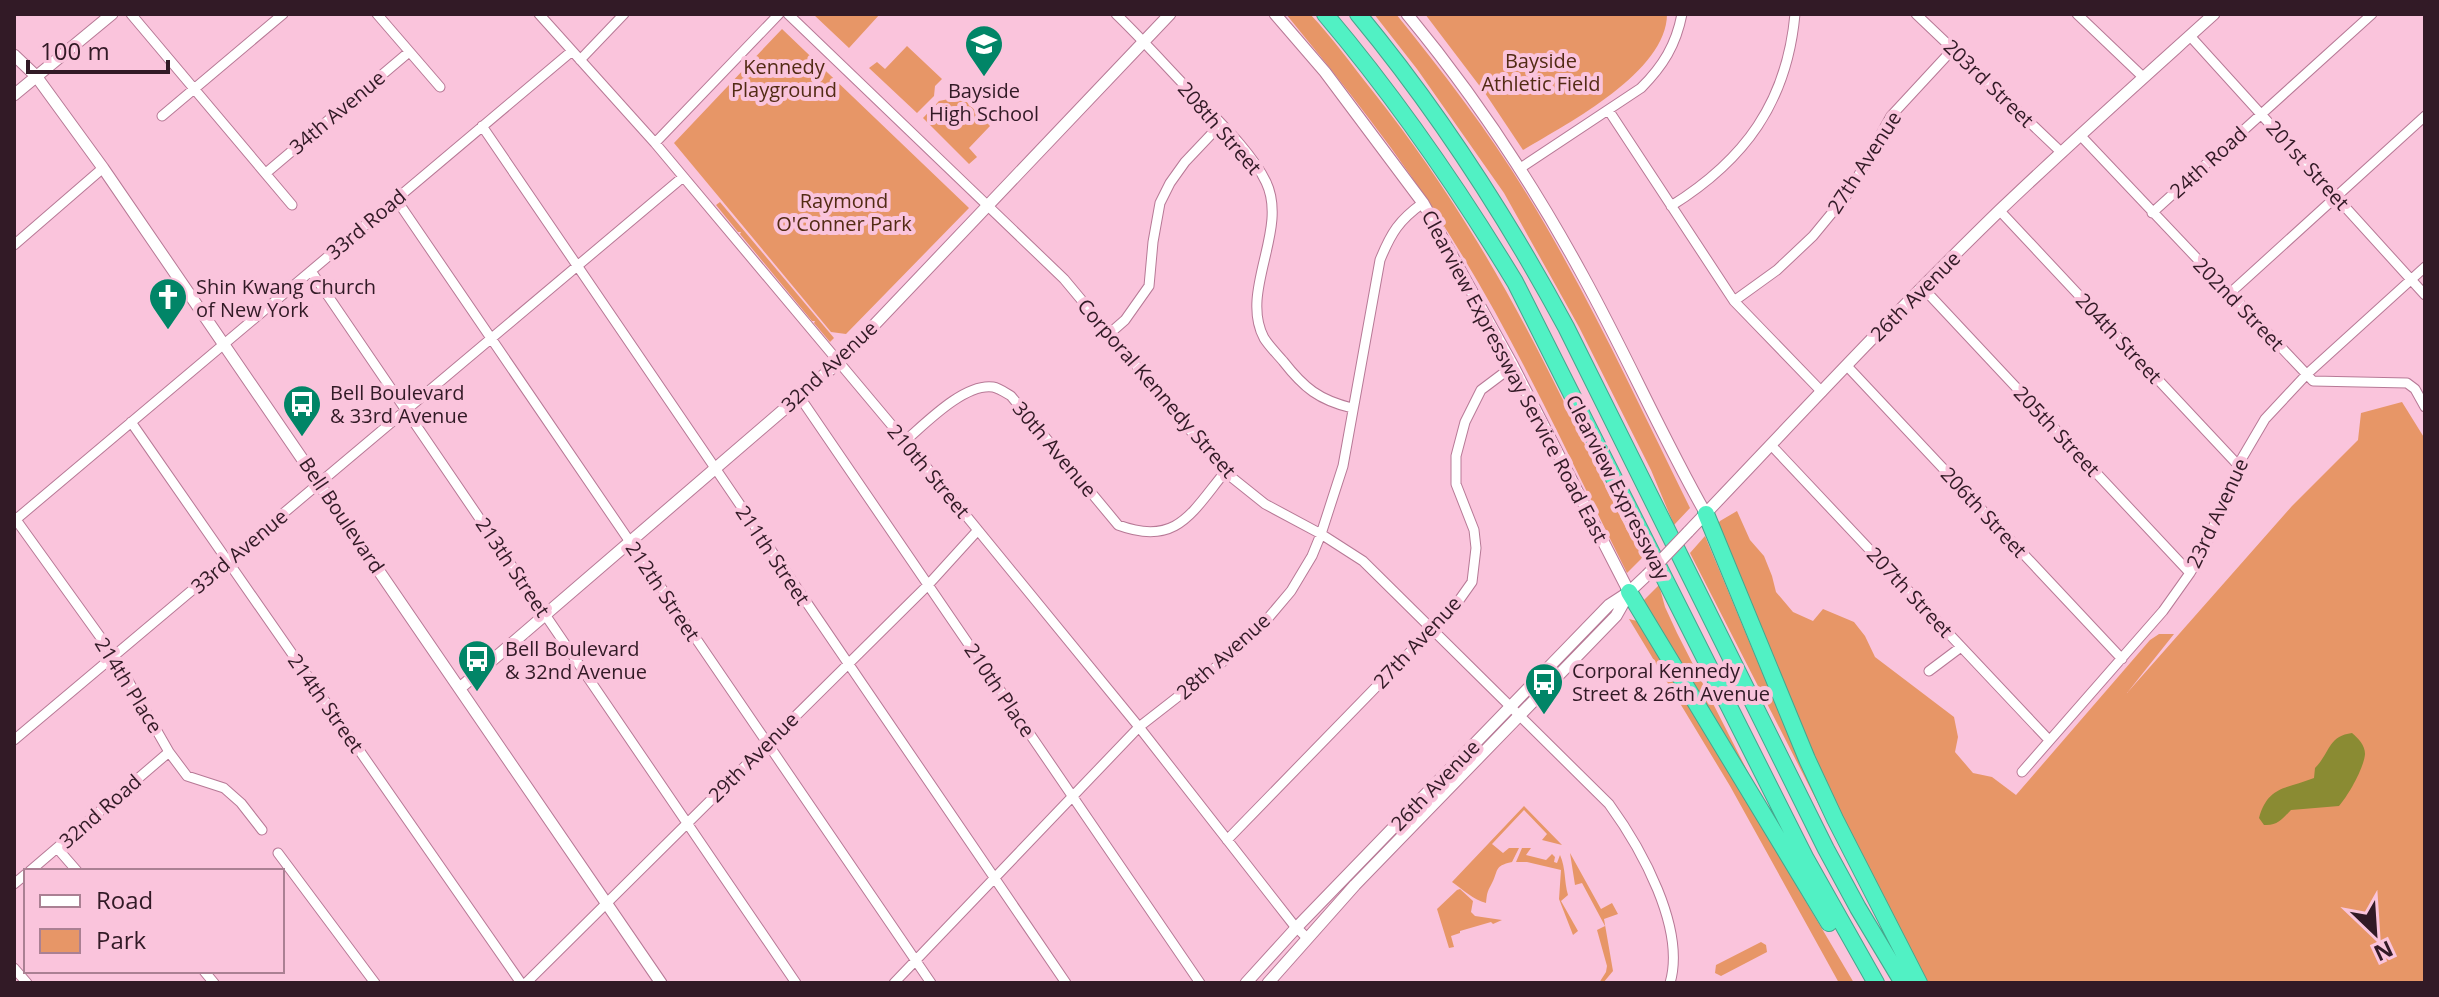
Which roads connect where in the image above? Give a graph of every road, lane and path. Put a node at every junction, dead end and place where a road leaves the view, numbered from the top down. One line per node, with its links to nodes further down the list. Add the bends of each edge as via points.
1 (112, 14): 28 (street)
2 (131, 14): 31 (street)
3 (283, 14): 31 (street)
4 (377, 14): 25 (street)
5 (539, 14): 24 (street, 210th Street)
6 (624, 14): 27 (street)
7 (779, 14): 40 (street)
8 (788, 14): 50 (street, Corporal Kennedy Street)
9 (1116, 14): 22 (street, 208th Street)
10 (1170, 14): 22 (street, 32nd Avenue)
11 (1275, 14): 48 (street, Clearview Expressway Service Road East)
12 (1325, 14): 134 (highway, Clearview Expressway, via 1409,120 1515,282 1806,859)
13 (1358, 14): 135 (highway, Clearview Expressway, via 1460,147 1533,267 1826,849)
14 (1407, 14): 43 (street, via 1447,62)
15 (1682, 14): 33 (street, via 1670,53 1657,72)
16 (1795, 14): 51 (street, via 1786,68 1766,112 1718,174)
17 (1916, 14): 23 (street, 203rd Street)
18 (2077, 14): 29 (street)
19 (2214, 14): 21 (street, 26th Avenue)
20 (2372, 14): 34 (street, 24th Road)
21 (2190, 36): 29 (street, 26th Avenue); 34 (street, 201st Street)
22 (1144, 42): 37 (street, 208th Street); 50 (street, 32nd Avenue)
23 (1953, 49): 41 (street, 203rd Street); 62 (street, 27th Avenue, via 1891,116 1850,191 1813,236)
24 (572, 51): 27 (street, 210th Street); 38 (street, 33rd Road)
25 (409, 52): 30 (street); 44 (street, 34th Avenue)
26 (14, 55): 28 (street, Bell Boulevard)
27 (580, 60): 40 (street, 210th Street)
28 (36, 76): 32 (street); 42 (street, Bell Boulevard)
29 (2143, 77): 39 (street, 26th Avenue)
30 (440, 87)
31 (195, 89): 35 (street); 44 (street)
32 (14, 95)
33 (1609, 111): 43 (street); 51 (street)
34 (2261, 114): 46 (street, 201st Street); 53 (street, 24th Road)
35 (162, 116)
36 (2425, 116): 46 (street)
37 (1221, 124): 63 (street, via 1170,183 1160,203 1149,286); 74 (street, 208th Street, via 1250,157 1272,197 1258,304 1264,337 1307,389)
38 (482, 126): 47 (street, 33rd Road); 55 (street, 211th Street)
39 (2080, 135): 41 (street, 26th Avenue); 53 (street, 202nd Street)
40 (655, 143): 45 (street, 210th Street)
41 (2062, 153): 52 (street, 26th Avenue)
42 (103, 168): 54 (street); 65 (street, Bell Boulevard)
43 (1519, 169): 83 (street, via 1583,274)
44 (266, 173): 49 (street)
45 (683, 177): 55 (street, 33rd Avenue); 66 (street, 210th Street)
46 (2336, 196): 58 (street, 201st Street); 60 (street)
47 (396, 199): 57 (street, 33rd Road); 64 (street, 212th Street)
48 (1423, 203): 67 (street, Clearview Expressway Service Road East); 74 (street, 28th Avenue, via 1391,232 1380,260)
49 (292, 205)
50 (988, 206): 63 (street, Corporal Kennedy Street, via 1064,279); 66 (street, 32nd Avenue)
51 (1671, 206): 62 (street)
52 (2000, 211): 59 (street, 26th Avenue); 79 (street, 204th Street)
53 (2152, 213): 60 (street, 202nd Street)
54 (14, 245)
55 (577, 266): 64 (street, 33rd Avenue); 80 (street, 211th Street)
56 (2425, 267): 58 (street, 23rd Avenue)
57 (311, 271): 65 (street, 33rd Road); 75 (street, 213th Street)
58 (2411, 279): 61 (street, 201st Street); 69 (street, 23rd Avenue)
59 (1923, 288): 68 (street, 26th Avenue); 89 (street, 205th Street)
60 (2229, 294): 69 (street, 202nd Street)
61 (2425, 295)
62 (1734, 301): 71 (street)
63 (1109, 334): 81 (street, Corporal Kennedy Street)
64 (492, 338): 75 (street, 33rd Avenue); 87 (street, 212th Street)
65 (225, 343): 76 (street, 33rd Road); 82 (street, Bell Boulevard)
66 (839, 362): 72 (street, 32nd Avenue); 77 (street, 210th Street)
67 (1513, 366): 91 (street, Clearview Expressway Service Road East); 93 (street, 27th Avenue, via 1481,390 1465,422 1456,456 1456,484 1474,530 1472,582)
68 (1847, 366): 71 (street, 26th Avenue); 96 (street, 206th Street)
69 (2307, 374): 70 (street, via 2313,381 2407,383); 79 (street, 23rd Avenue, via 2265,419)
70 (2420, 390): 73 (street)
71 (1822, 392): 78 (street, 26th Avenue)
72 (799, 396): 80 (street, 32nd Avenue); 90 (street, 210th Place)
73 (2425, 407)
74 (1352, 408): 86 (street, 28th Avenue, via 1343,466)
75 (406, 410): 82 (street, 33rd Avenue); 92 (street, 213th Street)
76 (131, 422): 84 (street, 33rd Road); 88 (street, 214th Street)
77 (905, 441): 81 (street, 30th Avenue, via 962,395 994,387 1011,396 1118,525 1138,532 1172,528 1190,515); 85 (street, 210th Street)
78 (1771, 445): 83 (street, 26th Avenue); 94 (street, 207th Street)
79 (2238, 465): 89 (street, 23rd Avenue)
80 (714, 468): 87 (street, 32nd Avenue); 97 (street, 211th Street)
81 (1225, 472): 86 (street, Corporal Kennedy Street, via 1265,504)
82 (320, 483): 88 (street, 33rd Avenue); 99 (street, Bell Boulevard)
83 (1706, 514): 91 (street, 26th Avenue, bridge); 136 (highway, via 1807,759)
84 (15, 519): 95 (street, 214th Place)
85 (978, 530): 90 (street, 29th Avenue); 101 (street, 210th Street)
86 (1321, 534): 93 (street, Corporal Kennedy Street, via 1363,561); 101 (street, 28th Avenue, via 1291,591 1264,623)
87 (630, 542): 92 (street, 32nd Avenue); 104 (street, 212th Street)
88 (227, 561): 95 (street, 33rd Avenue); 123 (street, 214th Street)
89 (2190, 573): 96 (street, 23rd Avenue)
90 (928, 585): 97 (street, 29th Avenue); 107 (street, 210th Place)
91 (1629, 592): 100 (street, 26th Avenue, via 1609,605); 133 (highway)
92 (545, 614): 99 (street, 32nd Avenue); 108 (street, 213th Street)
93 (1432, 629): 100 (street, Corporal Kennedy Street); 110 (street, 27th Avenue)
94 (1961, 647): 98 (street); 103 (street, 207th Street)
95 (114, 656): 102 (street, 33rd Avenue); 105 (street, 214th Place)
96 (2122, 659): 103 (street, 23rd Avenue)
97 (848, 664): 104 (street, 29th Avenue); 115 (street, 211th Street)
98 (1929, 671)
99 (460, 688): 116 (street, Bell Boulevard)
100 (1516, 711): 117 (street, 26th Avenue); 118 (street, 26th Avenue); 132 (street, Corporal Kennedy Street, via 1624,824 1664,911 1673,947)
101 (1139, 727): 107 (street, 28th Avenue); 110 (street, 210th Street)
102 (14, 740)
103 (2049, 740): 106 (street, 23rd Avenue)
104 (767, 743): 108 (street, 29th Avenue); 119 (street, 212th Street)
105 (169, 752): 109 (street, 214th Place, via 187,776 224,788); 111 (street, 32nd Road)
106 (2022, 772)
107 (1073, 796): 115 (street, 28th Avenue); 129 (street, 210th Place)
108 (687, 823): 116 (street, 29th Avenue); 125 (street, 213th Street)
109 (262, 830)
110 (1227, 840): 117 (street, 210th Street)
111 (57, 848): 113 (street, 32nd Road); 114 (street)
112 (278, 853): 122 (street)
113 (32, 869)
114 (75, 869)
115 (994, 878): 119 (street, 28th Avenue); 128 (street, 211th Street)
116 (606, 903): 123 (street, 29th Avenue); 124 (street, Bell Boulevard)
117 (1296, 928): 118 (street, 210th Street); 130 (street, 26th Avenue)
118 (1307, 938): 131 (street, 26th Avenue)
119 (915, 960): 126 (street, 28th Avenue); 127 (street, 212th Street)
120 (14, 968): 121 (street)
121 (27, 983)
122 (375, 983)
123 (523, 983)
124 (661, 983)
125 (796, 983)
126 (894, 983)
127 (931, 983)
128 (1066, 983)
129 (1200, 983)
130 (1246, 983)
131 (1268, 983)
132 (1670, 983)
133 (1866, 983)
134 (1876, 983)
135 (1903, 983)
136 (1919, 983)

